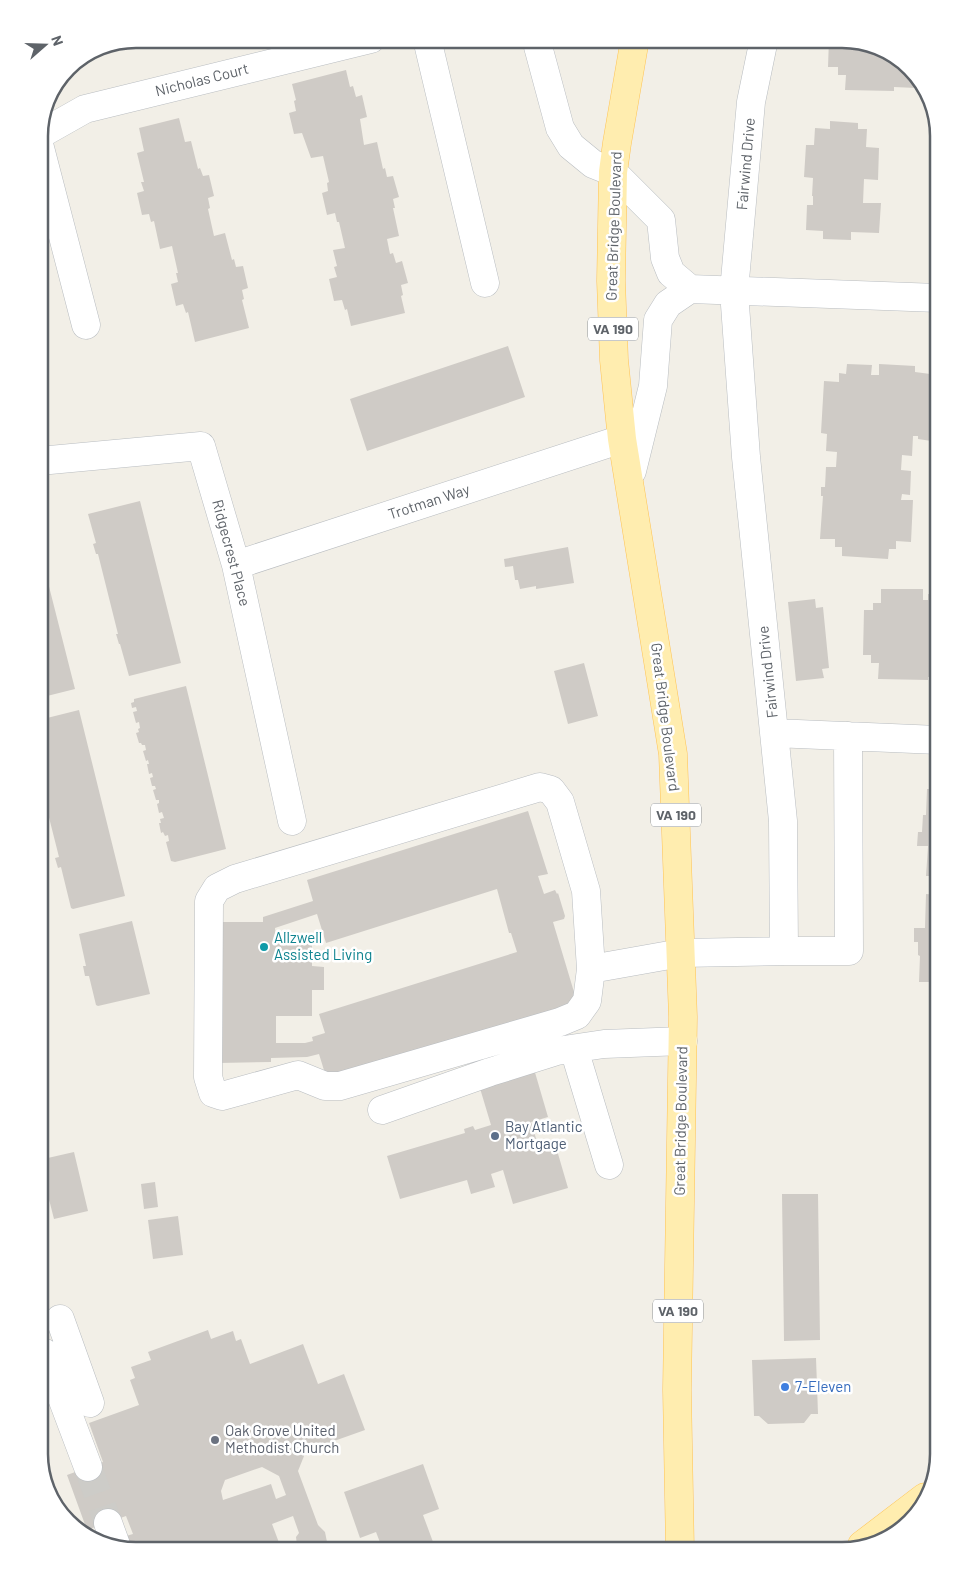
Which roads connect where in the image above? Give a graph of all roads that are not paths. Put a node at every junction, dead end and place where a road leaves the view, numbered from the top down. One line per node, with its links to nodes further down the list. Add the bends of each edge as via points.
1 (334, 48): 6 (street, Nicholas Court, via 85,109)
2 (429, 48): 9 (street)
3 (538, 48): 7 (street, via 560,128 577,153)
4 (633, 48): 7 (main road, Great Bridge Boulevard / VA 190)
5 (762, 48): 11 (street, Fairwind Drive, via 751,102)
6 (48, 130)
7 (613, 172): 10 (street, via 661,220 665,258 671,273); 14 (main road, Great Bridge Boulevard / VA 190, via 611,290)
8 (48, 179): 13 (street)
9 (484, 283)
10 (690, 289): 11 (street); 16 (street, via 668,304 658,320 653,386)
11 (734, 291): 12 (street); 18 (street, Fairwind Drive, via 746,456)
12 (929, 298)
13 (86, 325)
14 (622, 439): 16 (main road, Great Bridge Boulevard / VA 190); 17 (street, Trotman Way)
15 (48, 460): 17 (street, Ridgecrest Place, via 201,446)
16 (629, 484): 23 (main road, Great Bridge Boulevard / VA 190, via 673,754)
17 (236, 565): 21 (street, Ridgecrest Place)
18 (774, 733): 19 (street); 22 (street, Fairwind Drive, via 783,821)
19 (848, 736): 20 (street); 22 (street, via 849,951)
20 (929, 740)
21 (292, 820)
22 (784, 951): 23 (street)
23 (681, 953): 24 (street); 25 (main road, Great Bridge Boulevard / VA 190)
24 (591, 969): 24 (street, via 588,1001 578,1015 340,1086 325,1086 298,1075 222,1096 213,1093 208,1077 209,901 217,888 235,879 540,787 551,790 560,802 586,892)
25 (683, 1041): 26 (street); 35 (main road, Great Bridge Boulevard / VA 190, via 678,1380)
26 (574, 1048): 27 (street, via 490,1072); 28 (street)
27 (382, 1110)
28 (609, 1165)
29 (60, 1319): 31 (street)
30 (48, 1360): 32 (street)
31 (90, 1404)
32 (88, 1467)
33 (910, 1508): 34 (main road)
34 (877, 1533)
35 (681, 1539)

